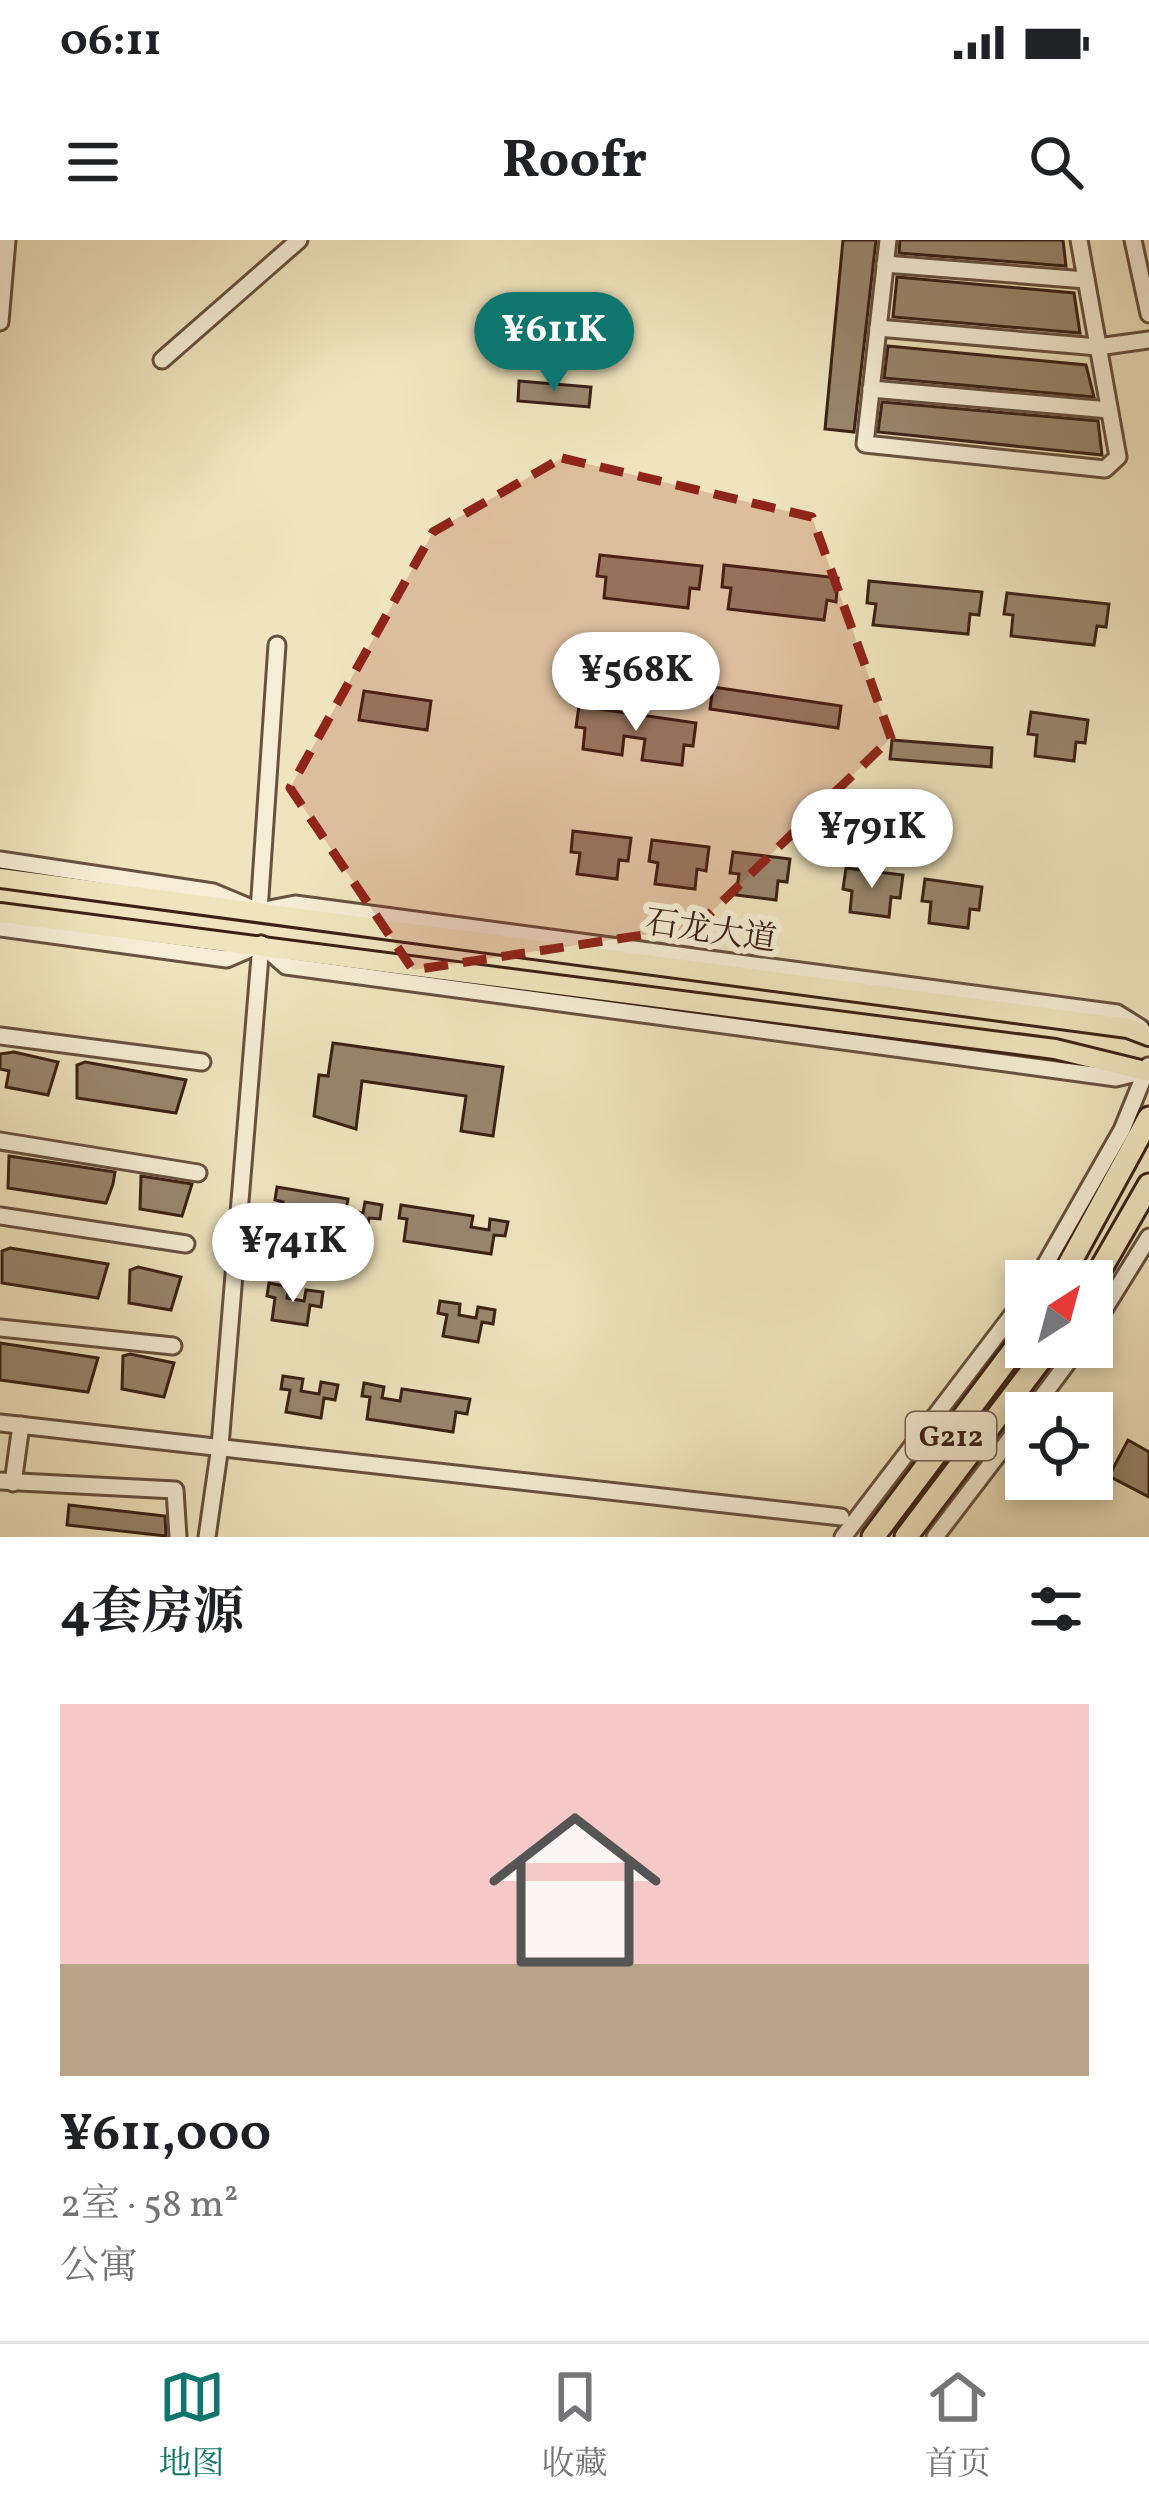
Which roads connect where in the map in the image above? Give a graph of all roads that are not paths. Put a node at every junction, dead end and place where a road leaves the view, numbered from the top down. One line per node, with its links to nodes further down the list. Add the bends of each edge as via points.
1 (299, 240): 13 (street)
2 (888, 240): 6 (street)
3 (1079, 240): 7 (street)
4 (1133, 240): 8 (street)
5 (5, 245): 9 (street)
6 (885, 264): 7 (street); 10 (street)
7 (1086, 280): 12 (street)
8 (1149, 314)
9 (0, 322)
10 (878, 328): 12 (street); 14 (street)
11 (1149, 340): 12 (street)
12 (1098, 347): 15 (street)
13 (162, 360)
14 (871, 389): 15 (street); 15 (street, via 865,444 1105,469 1118,457)
15 (1109, 410)
16 (277, 645): 19 (street)
17 (0, 860): 19 (street, 石龙大道, via 213,892)
18 (0, 878): 19 (main road, 石龙大道)
19 (259, 911): 23 (main road, 石龙大道)
20 (0, 913): 22 (main road)
21 (0, 928): 22 (street, via 227,959)
22 (261, 944): 26 (main road); 45 (street)
23 (1149, 1034)
24 (0, 1036): 25 (street)
25 (202, 1062)
26 (1148, 1068): 34 (street)
27 (1149, 1118): 35 (highway)
28 (0, 1141): 29 (street)
29 (198, 1173)
30 (1149, 1185): 36 (highway)
31 (0, 1216): 33 (street)
32 (1149, 1237): 37 (street)
33 (186, 1244)
34 (1048, 1260)
35 (1071, 1260)
36 (1106, 1260)
37 (1113, 1296)
38 (1005, 1325): 51 (street)
39 (0, 1328): 40 (street)
40 (173, 1346)
41 (1005, 1362): 52 (highway, G212)
42 (1034, 1368): 53 (highway, G212)
43 (0, 1423): 44 (street)
44 (22, 1425): 45 (street); 47 (street)
45 (220, 1446): 48 (street); 50 (street)
46 (1005, 1446): 54 (street)
47 (7, 1482): 49 (street, via 175,1490)
48 (841, 1517)
49 (178, 1537)
50 (207, 1537)
51 (843, 1537)
52 (873, 1537)
53 (906, 1537)
54 (935, 1537)

